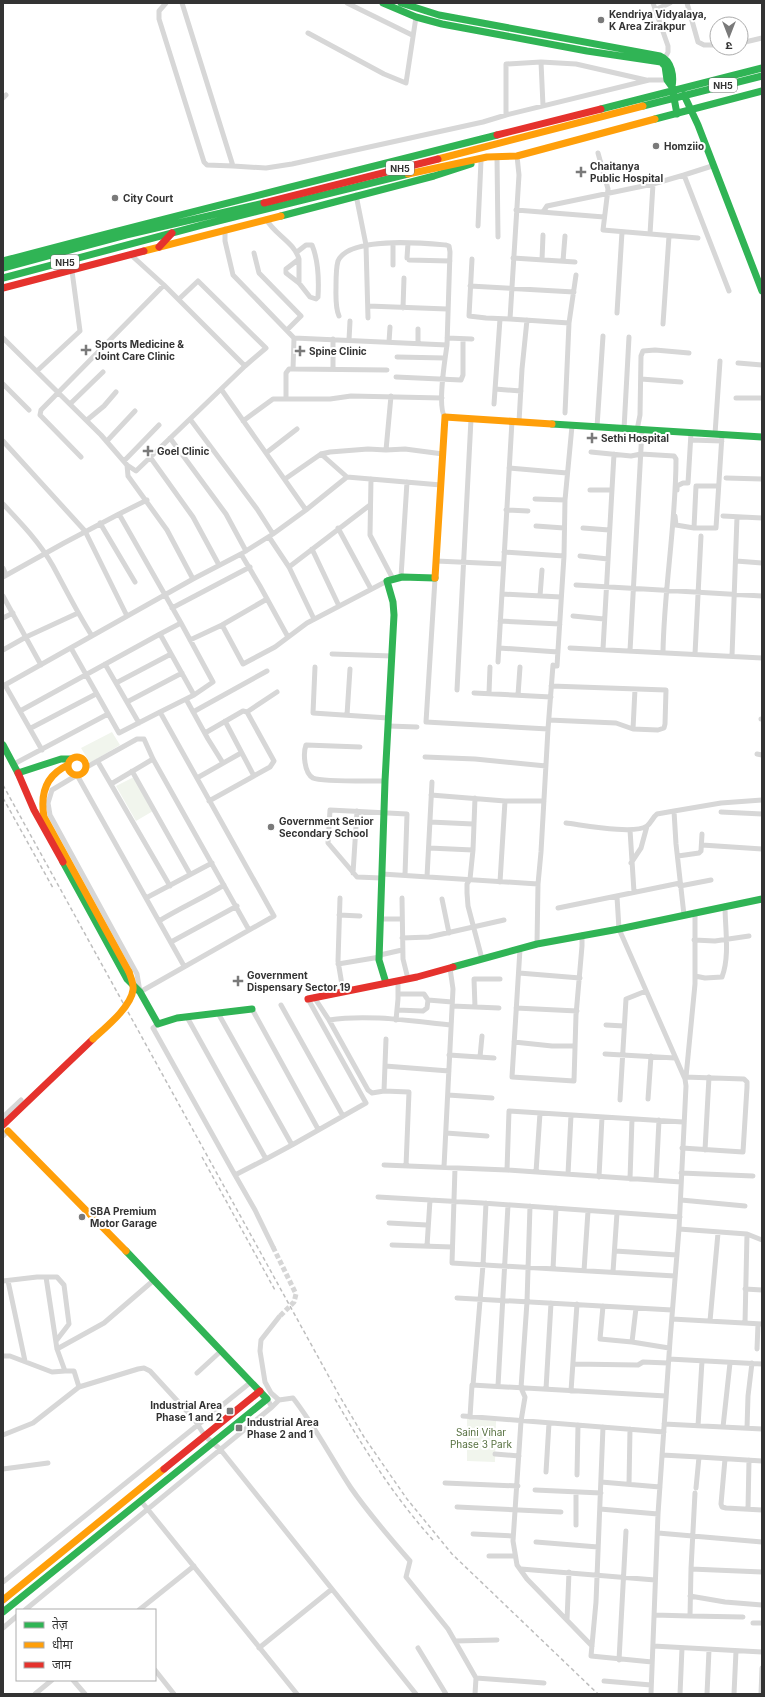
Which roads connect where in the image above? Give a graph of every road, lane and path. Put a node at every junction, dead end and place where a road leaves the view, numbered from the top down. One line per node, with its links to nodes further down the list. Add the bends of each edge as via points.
1 (166, 3): 33 (street, via 160,11 159,19 204,162 207,165)
2 (182, 3): 33 (street)
3 (347, 3): 13 (street)
4 (383, 3): 11 (main road)
5 (401, 3): 9 (main road)
6 (652, 3): 10 (street)
7 (670, 3): 10 (street)
8 (687, 3): 16 (street, via 698,42)
9 (420, 9): 11 (main road); 17 (main road, via 439,15)
10 (655, 10): 17 (street, via 668,46)
11 (417, 17): 13 (street); 22 (main road, via 507,37 662,62)
12 (308, 33): 13 (street, via 406,83)
13 (412, 35)
14 (762, 38): 15 (street)
15 (749, 41)
16 (709, 44)
17 (664, 58): 22 (main road, via 670,65)
18 (541, 62): 21 (street, via 576,64); 25 (street); 28 (street, via 506,64)
19 (762, 68): 22 (main road)
20 (762, 76): 24 (main road, NH5)
21 (649, 80): 22 (street); 25 (street)
22 (672, 87): 24 (main road, NH5); 27 (main road); 39 (main road); 42 (main road, NH5, via 247,207)
23 (762, 91): 26 (main road, NH5)
24 (684, 95): 26 (main road)
25 (543, 106): 28 (street)
26 (691, 110): 27 (main road, NH5); 34 (main road)
27 (677, 114): 30 (main road, NH5)
28 (506, 115): 33 (street, via 292,164 266,168)
29 (598, 153): 37 (street, via 608,189)
30 (517, 156): 31 (main road, NH5); 40 (street, via 519,175)
31 (497, 158): 32 (main road, NH5); 53 (street)
32 (484, 159): 38 (main road, via 434,176); 45 (street); 48 (main road, NH5, via 370,183)
33 (233, 166)
34 (712, 166): 35 (street); 82 (main road)
35 (684, 175): 36 (street); 81 (street)
36 (653, 184): 37 (street); 49 (street)
37 (607, 194): 41 (street, via 547,206); 43 (street)
38 (356, 195): 44 (main road); 57 (street)
39 (230, 203): 42 (main road); 66 (main road)
40 (516, 210): 41 (street); 62 (street)
41 (543, 212): 43 (street)
42 (216, 213): 71 (main road, NH5)
43 (604, 217): 47 (street, via 604,230)
44 (266, 219): 46 (main road); 59 (street, via 271,228)
45 (478, 226)
46 (225, 229): 58 (main road); 99 (street, via 225,241 233,275)
47 (622, 232): 49 (street); 88 (street)
48 (172, 233): 58 (main road); 74 (main road, NH5)
49 (650, 234): 52 (street)
50 (543, 235): 65 (street)
51 (565, 236): 68 (street)
52 (669, 236): 54 (street); 96 (street)
53 (498, 237)
54 (698, 238)
55 (393, 243): 56 (street); 57 (street); 70 (street)
56 (408, 243): 67 (street, via 446,245 450,248); 67 (street, via 408,259)
57 (366, 245): 85 (street); 89 (street, via 347,250 338,262 336,301)
58 (159, 248): 61 (main road)
59 (297, 252): 63 (street); 76 (street, via 306,245 312,245 318,268 318,297 310,297)
60 (254, 253): 99 (street, via 259,274 301,316)
61 (131, 255): 72 (main road); 77 (street)
62 (513, 258): 65 (street); 80 (street)
63 (300, 259): 76 (street); 76 (street, via 286,269 286,273)
64 (472, 259): 78 (street)
65 (542, 260): 68 (street)
66 (3, 261)
67 (450, 261): 87 (street)
68 (563, 261): 69 (street)
69 (575, 262)
70 (393, 265)
71 (3, 268)
72 (72, 271): 79 (main road); 122 (street, via 80,331)
73 (576, 274): 83 (street)
74 (3, 278)
75 (404, 278): 86 (street)
76 (298, 283)
77 (164, 284): 84 (street); 132 (street)
78 (470, 286): 80 (street); 91 (street, via 469,316)
79 (3, 288)
80 (512, 289): 83 (street); 92 (street)
81 (729, 291)
82 (762, 291)
83 (574, 292): 95 (street)
84 (179, 299): 118 (street); 118 (street, via 198,281 266,348)
85 (368, 306): 86 (street); 90 (street)
86 (403, 308): 87 (street)
87 (447, 309): 102 (street)
88 (617, 313)
89 (339, 316)
90 (368, 318)
91 (500, 319): 92 (street); 130 (street)
92 (510, 319): 93 (street)
93 (527, 320): 95 (street); 131 (street)
94 (350, 321): 107 (street)
95 (569, 323): 143 (street)
96 (663, 324)
97 (390, 327): 109 (street)
98 (418, 329): 110 (street)
99 (287, 330): 101 (street)
100 (603, 336): 152 (street)
101 (294, 338): 104 (street); 119 (street)
102 (447, 338): 105 (street); 111 (street)
103 (629, 338): 154 (street)
104 (333, 339): 107 (street); 120 (street)
105 (463, 339): 106 (street); 126 (street, via 462,378)
106 (472, 339)
107 (349, 340): 109 (street)
108 (4, 342): 122 (street)
109 (389, 342): 110 (street)
110 (418, 343): 111 (street)
111 (447, 344): 114 (street)
112 (689, 354): 125 (street, via 642,351)
113 (397, 357): 114 (street)
114 (445, 358): 126 (street)
115 (720, 361): 159 (street)
116 (738, 363): 117 (street)
117 (762, 365)
118 (245, 366): 129 (street)
119 (293, 369): 120 (street); 138 (street, via 286,373)
120 (333, 369): 121 (street)
121 (387, 370)
122 (36, 371): 132 (street)
123 (103, 372): 139 (street)
124 (396, 377): 126 (street)
125 (641, 379): 127 (street); 155 (street)
126 (443, 380): 135 (street)
127 (681, 382)
128 (3, 384): 141 (street)
129 (221, 389): 145 (street); 148 (street)
130 (495, 389): 131 (street); 140 (street)
131 (521, 390): 149 (street)
132 (58, 392): 139 (street); 169 (street, via 40,414)
133 (116, 392): 147 (street)
134 (391, 396): 135 (street); 138 (street); 162 (street)
135 (442, 398): 144 (street, via 442,414)
136 (736, 398): 137 (street)
137 (762, 398)
138 (286, 399): 148 (street, via 273,399)
139 (70, 404): 147 (street)
140 (494, 404)
141 (29, 410)
142 (135, 411): 161 (street)
143 (565, 413)
144 (445, 417): 146 (main road); 166 (main road)
145 (190, 419): 157 (street); 208 (street, via 256,509)
146 (471, 419): 149 (main road); 219 (street)
147 (87, 420): 161 (street)
148 (243, 421): 164 (street)
149 (515, 421): 151 (main road); 172 (street)
150 (159, 425): 171 (street)
151 (572, 426): 152 (main road); 174 (street)
152 (597, 427): 154 (main road)
153 (297, 429): 164 (street)
154 (624, 429): 155 (main road)
155 (640, 430): 158 (main road); 168 (street)
156 (762, 437): 159 (main road)
157 (170, 438): 170 (street); 211 (street, via 226,514)
158 (691, 438): 159 (main road); 182 (street)
159 (720, 438): 185 (street)
160 (3, 441): 207 (street)
161 (107, 441): 171 (street)
162 (386, 450): 165 (street, via 368,449); 166 (street, via 405,449)
163 (591, 452): 167 (street)
164 (266, 453): 177 (street)
165 (321, 454): 175 (street); 177 (street)
166 (443, 454): 183 (main road)
167 (614, 454): 168 (street); 187 (street)
168 (641, 454): 236 (street); 237 (street, via 674,456 676,459)
169 (81, 457)
170 (150, 457): 173 (street); 222 (street, via 193,516)
171 (125, 463): 173 (street); 180 (street)
172 (509, 468): 174 (street); 194 (street)
173 (136, 471): 180 (street)
174 (567, 473): 190 (street)
175 (347, 477): 178 (street); 193 (street)
176 (726, 478): 179 (street)
177 (285, 479): 193 (street)
178 (371, 479): 181 (street); 192 (street)
179 (762, 479)
180 (130, 480): 189 (street)
181 (407, 482): 183 (street); 228 (street)
182 (688, 483): 184 (street); 205 (street, via 677,486 675,519 676,525)
183 (441, 485): 217 (main road)
184 (696, 486): 185 (street); 205 (street)
185 (718, 486): 205 (street, via 716,528)
186 (590, 490): 187 (street)
187 (612, 490): 206 (street)
188 (535, 499): 190 (street)
189 (147, 500): 196 (street); 229 (street)
190 (565, 500): 203 (street)
191 (3, 504): 213 (street, via 27,529)
192 (370, 505): 202 (street); 231 (street, via 370,535)
193 (306, 510): 208 (street)
194 (506, 510): 195 (street); 212 (street)
195 (528, 511)
196 (119, 514): 200 (street); 239 (street)
197 (723, 516): 198 (street)
198 (737, 517): 199 (street); 218 (street)
199 (762, 518)
200 (100, 524): 207 (street); 232 (street)
201 (536, 526): 203 (street)
202 (338, 528): 210 (street); 235 (street)
203 (564, 528): 214 (street)
204 (583, 528): 206 (street)
205 (694, 528)
206 (610, 530): 216 (street)
207 (85, 531): 213 (street); 251 (street)
208 (271, 535): 211 (street); 224 (street)
209 (701, 536): 238 (street)
210 (312, 549): 224 (street); 247 (street)
211 (243, 552): 222 (street); 223 (street)
212 (504, 552): 214 (street); 221 (street)
213 (45, 554): 227 (street); 250 (street)
214 (564, 556): 245 (street)
215 (580, 556): 216 (street)
216 (608, 559): 234 (street)
217 (436, 561): 219 (street); 230 (main road)
218 (736, 561): 220 (street); 241 (street)
219 (463, 562): 221 (street); 293 (street)
220 (762, 563)
221 (504, 564): 240 (street)
222 (219, 565): 229 (street)
223 (250, 567): 246 (street); 248 (street)
224 (289, 567): 254 (street)
225 (3, 568): 227 (street)
226 (542, 570): 243 (street)
227 (5, 576)
228 (401, 577): 230 (main road); 231 (main road)
229 (193, 578): 239 (street)
230 (435, 579): 316 (street, via 426,722)
231 (390, 580): 235 (street); 276 (main road, via 393,602)
232 (135, 582)
233 (576, 585): 234 (street)
234 (606, 587): 236 (street); 255 (street)
235 (371, 589): 247 (street)
236 (634, 589): 237 (street); 270 (street)
237 (666, 590): 238 (street); 272 (street)
238 (699, 592): 241 (street); 275 (street)
239 (165, 594): 248 (street); 251 (street)
240 (502, 594): 243 (street); 256 (street)
241 (734, 594): 244 (street); 277 (street)
242 (3, 596): 249 (street)
243 (540, 596): 245 (street)
244 (762, 596)
245 (561, 597): 258 (street)
246 (267, 599): 259 (street); 263 (street)
247 (339, 606): 254 (street)
248 (172, 608): 257 (street)
249 (13, 613): 253 (street); 262 (street)
250 (78, 613): 261 (street); 262 (street)
251 (127, 616): 261 (street)
252 (573, 616): 255 (street)
253 (3, 618)
254 (314, 619): 263 (street)
255 (604, 619): 268 (street)
256 (500, 621): 258 (street); 266 (street)
257 (181, 623): 260 (street); 264 (street)
258 (560, 624): 271 (street)
259 (222, 625): 263 (street, via 243,664); 264 (street)
260 (160, 634): 273 (street); 280 (street)
261 (92, 636): 265 (street)
262 (26, 637): 269 (street); 281 (street)
263 (288, 637)
264 (190, 640): 298 (street, via 213,682)
265 (71, 648): 281 (street); 288 (street)
266 (499, 648): 271 (street); 279 (street)
267 (570, 648): 268 (street)
268 (602, 649): 270 (street)
269 (3, 650)
270 (630, 651): 272 (street)
271 (558, 652): 291 (street)
272 (663, 652): 275 (street)
273 (171, 654): 287 (street); 289 (street)
274 (332, 654): 276 (street)
275 (695, 654): 277 (street)
276 (392, 656): 309 (main road)
277 (732, 656): 278 (street)
278 (762, 658)
279 (498, 662)
280 (105, 664): 288 (street); 289 (street)
281 (41, 665): 290 (street)
282 (520, 666): 299 (street)
283 (315, 667): 308 (street, via 313,713)
284 (490, 667): 296 (street)
285 (350, 669): 308 (street)
286 (267, 671): 305 (street)
287 (182, 673): 298 (street); 302 (street)
288 (86, 675): 297 (street); 303 (street)
289 (116, 683): 302 (street)
290 (4, 685): 303 (street)
291 (551, 686): 292 (street); 300 (street)
292 (635, 689): 317 (street); 317 (street, via 666,690 666,698 664,728)
293 (457, 690)
294 (277, 692): 306 (street)
295 (474, 693): 296 (street)
296 (489, 693): 299 (street)
297 (96, 694): 307 (street); 315 (street)
298 (194, 695): 301 (street)
299 (518, 695): 300 (street)
300 (550, 697): 310 (street)
301 (186, 699): 304 (street); 305 (street)
302 (127, 702): 312 (street)
303 (20, 711): 315 (street)
304 (160, 712): 312 (street); 335 (street)
305 (193, 712): 318 (street)
306 (247, 712): 311 (street, via 243,711); 334 (street, via 274,761 270,768)
307 (108, 714): 312 (street, via 119,733); 321 (street)
308 (347, 715): 309 (street)
309 (388, 718): 313 (main road)
310 (549, 720): 316 (street); 317 (street, via 616,724)
311 (225, 721): 318 (street); 322 (street)
312 (139, 723)
313 (388, 726): 314 (street); 336 (main road)
314 (417, 727)
315 (31, 728): 321 (street)
316 (548, 728): 329 (street)
317 (633, 729)
318 (205, 733): 327 (street)
319 (3, 745): 328 (main road)
320 (360, 747): 336 (street, via 306,745 305,758 309,775 322,779)
321 (42, 750): 328 (street)
322 (241, 753): 327 (street); 334 (street)
323 (425, 757): 329 (street)
324 (153, 759): 326 (street, via 144,739 141,739); 331 (street); 361 (street)
325 (69, 762): 330 (main road, via 76,757 81,758 85,762); 332 (main road, via 61,759); 333 (main road, via 69,771); 470 (main road, bridge, via 59,768 47,782 42,800 44,817 129,972 133,992 129,1000)
326 (98, 762): 330 (street); 338 (street)
327 (223, 763): 335 (street)
328 (14, 764): 332 (main road)
329 (546, 766): 344 (street)
330 (85, 768): 333 (main road)
331 (132, 771): 338 (street); 364 (street)
332 (18, 773): 420 (main road, via 34,810 127,979)
333 (77, 775): 377 (street); 420 (street, via 52,790 48,803 50,815 137,974)
334 (254, 776): 343 (street)
335 (197, 778): 343 (street)
336 (385, 781): 348 (main road)
337 (432, 782): 339 (street)
338 (111, 784): 374 (street)
339 (431, 795): 340 (street); 350 (street)
340 (475, 798): 341 (street); 351 (street)
341 (505, 800): 344 (street); 370 (street)
342 (762, 800): 346 (street, via 721,803)
343 (209, 801): 395 (street, via 274,916)
344 (544, 802): 372 (street)
345 (357, 811): 348 (street); 363 (street); 363 (street, via 330,810 328,843)
346 (674, 811): 353 (street, via 657,814); 360 (street)
347 (721, 812): 349 (street)
348 (384, 813): 365 (street, via 407,814); 366 (main road)
349 (762, 814)
350 (430, 822): 351 (street); 357 (street)
351 (473, 824): 359 (street)
352 (566, 824): 354 (street)
353 (647, 826): 354 (street); 362 (street, via 641,848)
354 (630, 830): 362 (street)
355 (702, 834): 356 (street)
356 (702, 845): 358 (street); 360 (street, via 699,853)
357 (429, 848): 359 (street); 367 (street)
358 (762, 849)
359 (472, 850): 368 (street)
360 (678, 856): 373 (street)
361 (212, 862): 364 (street); 371 (street)
362 (631, 863): 375 (street)
363 (353, 873): 366 (street, via 357,877)
364 (190, 874): 374 (street)
365 (405, 875): 366 (street); 367 (street)
366 (382, 876): 389 (main road)
367 (426, 877): 368 (street)
368 (470, 879): 370 (street); 393 (street, via 467,884 468,906)
369 (711, 880): 373 (street)
370 (500, 882): 372 (street)
371 (224, 884): 382 (street); 392 (street)
372 (538, 884): 403 (street)
373 (680, 885): 375 (street); 388 (street)
374 (170, 886): 377 (street)
375 (634, 892): 376 (street)
376 (617, 897): 384 (street); 394 (street)
377 (146, 898): 392 (street)
378 (340, 898): 386 (street)
379 (402, 898): 390 (street)
380 (442, 899): 396 (street)
381 (762, 899): 383 (main road)
382 (237, 906): 395 (street); 402 (street)
383 (725, 906): 385 (main road); 400 (street)
384 (558, 908)
385 (695, 913): 388 (main road); 401 (street)
386 (340, 916): 387 (street); 408 (street)
387 (360, 916)
388 (684, 916): 394 (main road)
389 (380, 919): 390 (street); 406 (main road)
390 (402, 919): 399 (street)
391 (504, 920): 393 (street)
392 (159, 921): 402 (street)
393 (473, 927): 396 (street); 407 (street)
394 (619, 929): 397 (main road); 419 (street)
395 (249, 930): 409 (street)
396 (449, 933): 399 (street, via 429,938)
397 (582, 935): 403 (main road); 413 (street)
398 (749, 936): 400 (street)
399 (402, 938): 405 (street)
400 (725, 939): 401 (street); 412 (street, via 722,977)
401 (694, 940): 412 (street)
402 (171, 942): 409 (street)
403 (536, 944): 404 (main road)
404 (520, 949): 407 (main road); 411 (street)
405 (402, 950): 406 (street); 414 (street)
406 (380, 956): 408 (street); 417 (main road)
407 (482, 959): 410 (main road)
408 (338, 964): 418 (street)
409 (184, 966): 420 (street)
410 (450, 968): 414 (main road); 424 (street)
411 (519, 973): 413 (street); 428 (street)
412 (695, 976): 453 (street)
413 (580, 978): 431 (street)
414 (408, 979): 416 (main road)
415 (500, 979): 426 (street, via 474,979)
416 (398, 981): 417 (main road); 421 (street)
417 (386, 983): 418 (main road)
418 (343, 991): 422 (main road)
419 (646, 991): 439 (street, via 626,999); 450 (street)
420 (140, 992): 436 (main road)
421 (398, 994): 423 (street, via 424,994); 430 (street)
422 (311, 998): 434 (street); 463 (street, via 366,1103)
423 (428, 1000): 424 (street); 430 (street, via 427,1008 423,1011)
424 (452, 1004): 426 (street); 437 (street)
425 (280, 1005): 463 (street)
426 (475, 1007): 427 (street)
427 (498, 1008)
428 (516, 1008): 431 (street); 442 (street)
429 (252, 1009): 432 (main road); 469 (street)
430 (397, 1010): 435 (street)
431 (577, 1011): 443 (street)
432 (218, 1013): 433 (main road); 473 (street)
433 (187, 1017): 436 (main road); 476 (street)
434 (329, 1020): 435 (street); 455 (street, via 368,1090 372,1093)
435 (396, 1020): 437 (street)
436 (158, 1024): 485 (street, via 153,1028)
437 (450, 1025): 446 (street)
438 (606, 1025): 439 (street)
439 (624, 1026): 445 (street)
440 (482, 1036): 448 (street)
441 (386, 1039): 451 (street)
442 (514, 1042): 443 (street); 443 (street, via 512,1077 574,1081)
443 (575, 1046)
444 (605, 1054): 445 (street)
445 (622, 1054): 447 (street); 460 (street)
446 (449, 1055): 448 (street); 452 (street)
447 (651, 1056): 450 (street); 458 (street)
448 (480, 1057): 449 (street)
449 (494, 1058)
450 (675, 1058): 453 (street)
451 (385, 1066): 452 (street); 455 (street)
452 (448, 1071): 456 (street)
453 (685, 1077): 454 (street); 468 (street)
454 (709, 1077): 475 (street); 475 (street, via 744,1079 747,1087 743,1152)
455 (384, 1091): 478 (street, via 408,1092)
456 (448, 1095): 457 (street); 471 (street)
457 (492, 1098)
458 (648, 1099)
459 (21, 1100): 464 (street)
460 (620, 1100)
461 (540, 1113): 462 (street); 481 (street, via 509,1111); 482 (street)
462 (571, 1115): 465 (street); 484 (street)
463 (343, 1116): 469 (street)
464 (3, 1117)
465 (602, 1117): 466 (street); 486 (street)
466 (632, 1118): 467 (street); 488 (street)
467 (660, 1120): 468 (street); 489 (street)
468 (683, 1122): 474 (street)
469 (318, 1129): 473 (street)
470 (5, 1131): 523 (main road)
471 (446, 1133): 472 (street); 479 (street)
472 (487, 1136)
473 (292, 1145): 476 (street)
474 (682, 1148): 475 (street); 483 (street)
475 (705, 1150)
476 (266, 1159): 485 (street)
477 (384, 1165): 478 (street)
478 (406, 1166): 479 (street)
479 (444, 1167): 480 (street)
480 (455, 1168): 481 (street); 494 (street)
481 (507, 1170): 482 (street)
482 (536, 1172): 484 (street)
483 (681, 1173): 487 (street); 490 (street)
484 (568, 1174): 486 (street)
485 (235, 1175): 511 (street)
486 (599, 1176): 488 (street)
487 (753, 1176)
488 (630, 1178): 489 (street)
489 (656, 1180): 490 (street)
490 (681, 1182): 493 (street)
491 (378, 1197): 492 (street)
492 (430, 1200): 494 (street); 504 (street)
493 (681, 1200): 498 (street); 502 (street)
494 (454, 1201): 495 (street); 512 (street)
495 (486, 1203): 496 (street); 515 (street)
496 (508, 1204): 497 (street); 516 (street)
497 (530, 1206): 499 (street); 517 (street)
498 (745, 1206)
499 (556, 1208): 500 (street); 518 (street)
500 (588, 1211): 501 (street); 519 (street)
501 (617, 1213): 502 (street); 513 (street)
502 (680, 1217): 505 (street)
503 (389, 1223): 504 (street)
504 (428, 1225): 510 (street)
505 (679, 1229): 506 (street); 514 (street)
506 (718, 1233): 507 (street); 538 (street)
507 (747, 1234): 508 (street); 525 (street)
508 (762, 1240)
509 (392, 1245): 510 (street)
510 (428, 1246): 512 (street)
511 (273, 1247)
512 (452, 1247): 515 (street, via 452,1263)
513 (615, 1251): 514 (street); 520 (street)
514 (676, 1255): 521 (street)
515 (483, 1265): 516 (street); 528 (street)
516 (505, 1266): 517 (street); 529 (street)
517 (527, 1267): 518 (street); 530 (street)
518 (553, 1269): 519 (street)
519 (584, 1271): 520 (street)
520 (613, 1272): 521 (street)
521 (675, 1276): 535 (street)
522 (44, 1277): 524 (street); 541 (street); 541 (street, via 57,1277 64,1285 69,1324)
523 (154, 1280): 543 (street, via 104,1323); 546 (main road)
524 (5, 1281): 548 (street)
525 (745, 1289): 526 (street); 539 (street)
526 (762, 1290)
527 (457, 1298): 528 (street)
528 (481, 1299): 529 (street); 559 (street)
529 (503, 1300): 530 (street); 560 (street)
530 (527, 1302): 531 (street); 562 (street)
531 (551, 1303): 532 (street); 563 (street)
532 (577, 1304): 533 (street); 553 (street)
533 (602, 1306): 534 (street); 542 (street, via 600,1339)
534 (636, 1308): 535 (street); 542 (street)
535 (672, 1310): 537 (street)
536 (279, 1317): 558 (street, via 261,1340 260,1351)
537 (672, 1319): 538 (street); 544 (street)
538 (710, 1321): 539 (street)
539 (745, 1323): 540 (street)
540 (760, 1324): 545 (street)
541 (56, 1341): 543 (street)
542 (632, 1342): 544 (street)
543 (57, 1348): 555 (street)
544 (669, 1348): 549 (street)
545 (757, 1349)
546 (222, 1351): 556 (street); 557 (main road)
547 (3, 1356): 548 (street)
548 (25, 1361): 555 (street, via 52,1372)
549 (668, 1361): 550 (street); 553 (street, via 643,1362 638,1365); 566 (street)
550 (702, 1361): 551 (street); 577 (street)
551 (730, 1363): 552 (street); 579 (street)
552 (752, 1363): 554 (street); 580 (street)
553 (573, 1364): 565 (street)
554 (762, 1364)
555 (65, 1371): 561 (street, via 74,1371)
556 (197, 1373)
557 (251, 1382): 564 (main road); 576 (street)
558 (267, 1385): 564 (street); 568 (street)
559 (473, 1385): 560 (street); 571 (street)
560 (498, 1386): 562 (street)
561 (79, 1387): 576 (street, via 144,1368 150,1371 194,1419); 584 (street, via 33,1423)
562 (521, 1388): 563 (street); 572 (street, via 525,1397)
563 (546, 1389): 565 (street)
564 (260, 1391): 567 (main road); 585 (main road)
565 (571, 1391): 566 (street)
566 (666, 1396): 574 (street)
567 (267, 1399): 569 (street); 586 (main road)
568 (279, 1400): 569 (street); 652 (street, via 293,1398 304,1412 374,1521 410,1561 406,1577)
569 (272, 1407): 587 (street)
570 (462, 1416): 571 (street)
571 (470, 1417): 572 (street)
572 (522, 1421): 573 (street); 590 (street)
573 (549, 1423): 575 (street); 597 (street)
574 (664, 1424): 577 (street); 583 (street)
575 (578, 1425): 578 (street); 598 (street)
576 (197, 1426): 585 (street); 635 (street)
577 (698, 1426): 579 (street)
578 (604, 1427): 581 (street); 599 (street)
579 (723, 1427): 580 (street)
580 (747, 1428): 582 (street)
581 (630, 1429): 583 (street); 601 (street)
582 (762, 1429)
583 (664, 1432): 589 (street)
584 (3, 1435)
585 (205, 1436): 586 (street); 638 (main road)
586 (214, 1443): 587 (street); 607 (main road)
587 (220, 1449): 611 (street); 636 (street)
588 (495, 1454): 590 (street)
589 (662, 1455): 591 (street); 603 (street)
590 (520, 1456): 602 (street)
591 (699, 1457): 592 (street); 621 (street)
592 (725, 1458): 593 (street); 610 (street, via 722,1507)
593 (749, 1460): 594 (street); 610 (street)
594 (762, 1461)
595 (48, 1463): 596 (street)
596 (3, 1469)
597 (546, 1472)
598 (577, 1475)
599 (601, 1482): 601 (street); 606 (street)
600 (445, 1483): 602 (street)
601 (629, 1484): 603 (street)
602 (518, 1486): 612 (street)
603 (660, 1487): 615 (street)
604 (535, 1490): 605 (street)
605 (576, 1492): 606 (street); 616 (street)
606 (600, 1494): 609 (street)
607 (141, 1501): 611 (street); 642 (main road)
608 (457, 1507): 612 (street)
609 (600, 1509): 615 (street); 624 (street)
610 (748, 1509): 613 (street)
611 (148, 1510): 627 (street); 640 (street)
612 (516, 1510): 614 (street); 620 (street)
613 (762, 1510)
614 (562, 1512)
615 (658, 1514): 618 (street)
616 (576, 1525)
617 (626, 1531): 633 (street)
618 (658, 1533): 621 (street); 634 (street)
619 (473, 1534): 620 (street)
620 (513, 1536): 626 (street)
621 (694, 1537): 623 (street); 629 (street)
622 (536, 1542): 624 (street)
623 (762, 1542)
624 (598, 1547): 632 (street)
625 (489, 1556): 626 (street)
626 (516, 1556): 628 (street, via 517,1565)
627 (194, 1566): 641 (street); 655 (street)
628 (521, 1569): 630 (street); 647 (street, via 527,1579)
629 (692, 1569): 631 (street); 637 (street)
630 (568, 1572): 632 (street); 647 (street)
631 (762, 1572)
632 (597, 1575): 633 (street); 653 (street)
633 (624, 1576): 634 (street); 661 (street)
634 (656, 1580): 643 (street)
635 (3, 1582)
636 (332, 1589): 655 (street); 675 (street)
637 (690, 1596): 639 (street); 644 (street)
638 (3, 1600)
639 (762, 1605)
640 (26, 1609)
641 (140, 1609)
642 (3, 1612)
643 (654, 1615): 644 (street); 654 (street)
644 (690, 1616): 646 (street)
645 (16, 1617): 650 (street)
646 (744, 1617)
647 (567, 1620): 653 (street)
648 (753, 1623): 649 (street)
649 (762, 1624)
650 (3, 1628)
651 (498, 1640): 652 (street)
652 (455, 1641): 665 (street)
653 (592, 1646): 661 (street, via 591,1656)
654 (653, 1646): 657 (street); 662 (street)
655 (259, 1648): 674 (street)
656 (418, 1648): 676 (street)
657 (682, 1648): 658 (street); 679 (street)
658 (710, 1650): 659 (street); 680 (street)
659 (736, 1651): 660 (street); 681 (street)
660 (762, 1652)
661 (619, 1660): 662 (street)
662 (652, 1662): 670 (street)
663 (762, 1668): 682 (street)
664 (156, 1671): 673 (street)
665 (476, 1678): 669 (street); 677 (street)
666 (51, 1681): 671 (street)
667 (74, 1681): 672 (street)
668 (604, 1681): 670 (street)
669 (544, 1683)
670 (651, 1685): 678 (street)
671 (35, 1694)
672 (85, 1694)
673 (174, 1694)
674 (296, 1694)
675 (416, 1694)
676 (446, 1694)
677 (475, 1694)
678 (651, 1694)
679 (680, 1694)
680 (707, 1694)
681 (734, 1694)
682 (761, 1694)

